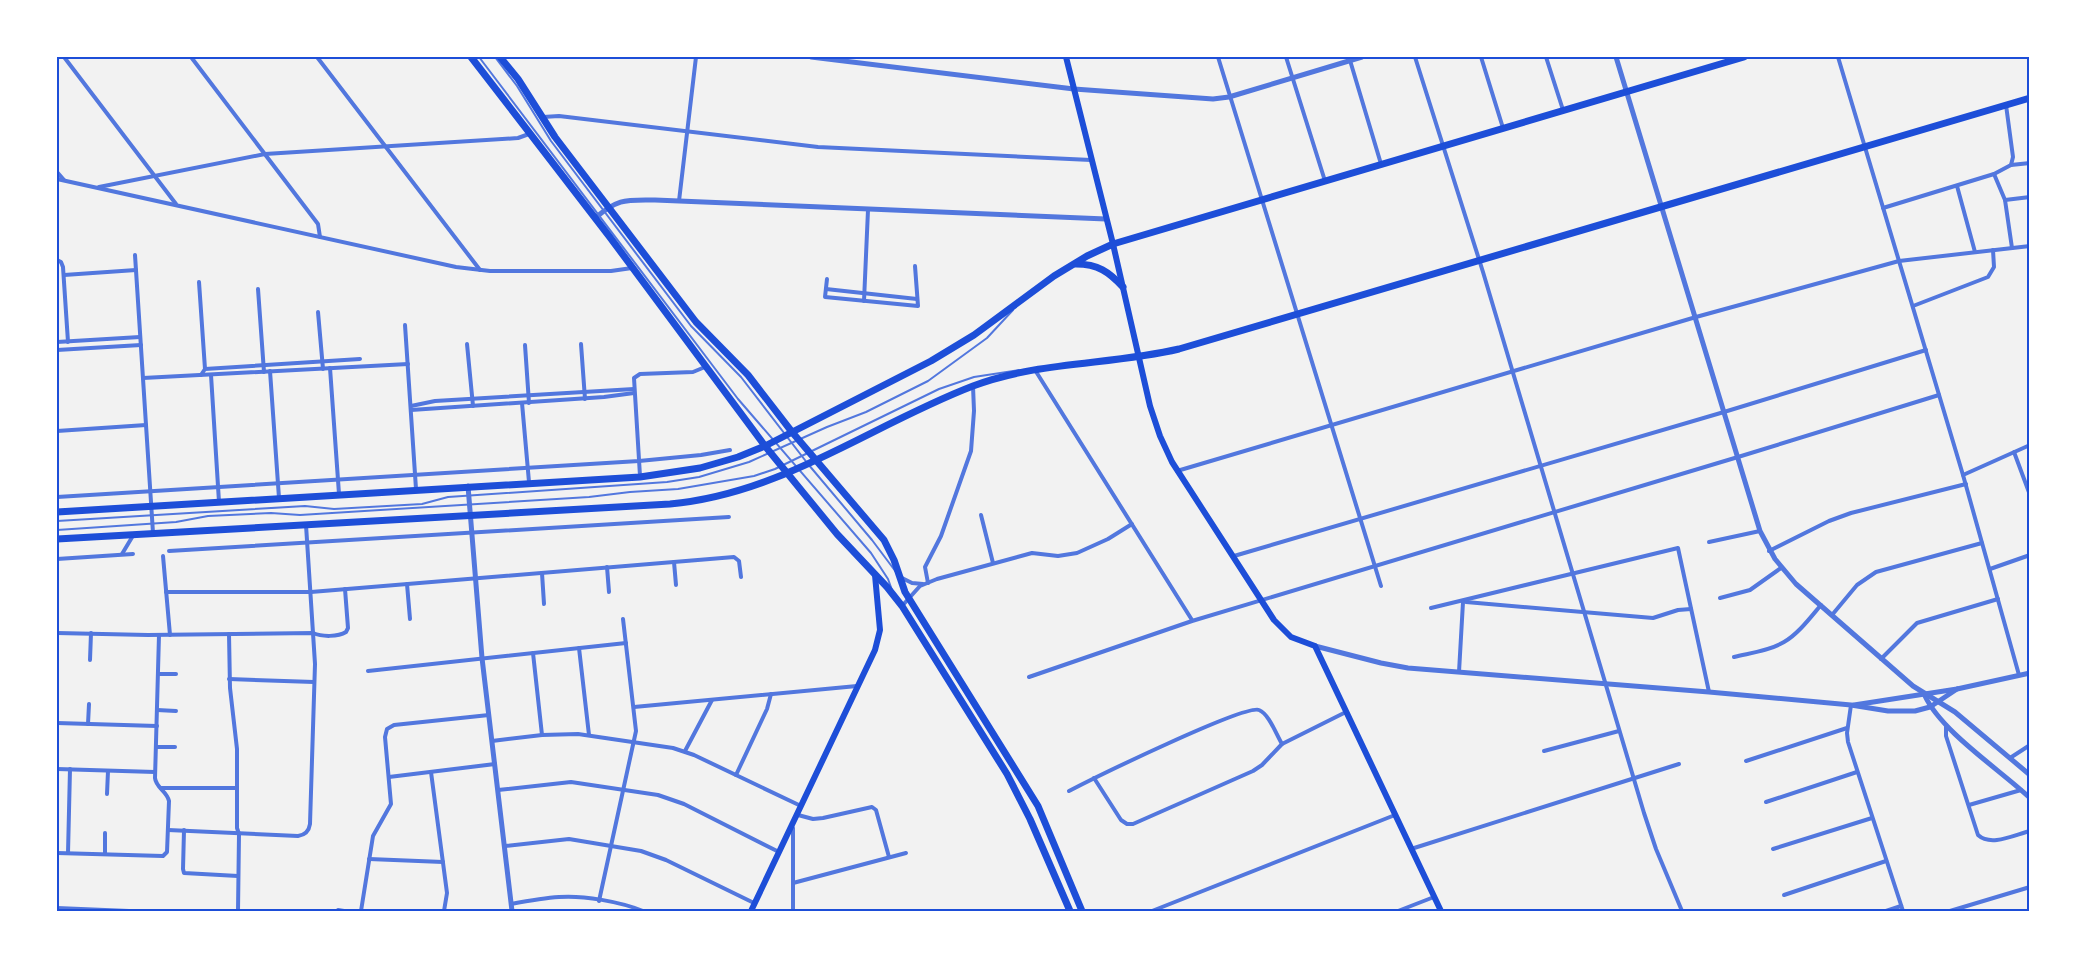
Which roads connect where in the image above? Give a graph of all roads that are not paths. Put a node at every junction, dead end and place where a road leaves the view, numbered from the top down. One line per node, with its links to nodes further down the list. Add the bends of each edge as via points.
1 (64, 57): 42 (street)
2 (191, 57): 35 (street)
3 (317, 57): 34 (street)
4 (471, 57): 31 (main road)
5 (479, 57): 56 (lane)
6 (495, 57): 56 (lane)
7 (501, 57): 28 (main road)
8 (696, 57): 30 (street)
9 (811, 57): 22 (street)
10 (1066, 57): 22 (main road)
11 (1218, 57): 24 (street)
12 (1286, 57): 21 (street)
13 (1362, 57): 20 (street)
14 (1415, 57): 33 (street)
15 (1481, 57): 29 (street)
16 (1546, 57): 27 (street)
17 (1616, 57): 23 (street)
18 (1744, 57): 23 (main road)
19 (1838, 57): 32 (street)
20 (1350, 59): 21 (street); 38 (street)
21 (1292, 78): 24 (street); 45 (street)
22 (1074, 89): 24 (street); 36 (main road)
23 (1627, 92): 27 (main road); 53 (street)
24 (1230, 97): 49 (street)
25 (2030, 98): 26 (main road)
26 (2006, 105): 32 (main road); 39 (street)
27 (1563, 111): 29 (main road)
28 (543, 117): 30 (street); 56 (main road)
29 (1503, 128): 33 (main road)
30 (687, 131): 36 (street, via 825,147); 51 (street)
31 (529, 134): 34 (street); 56 (main road)
32 (1865, 145): 53 (main road); 54 (street)
33 (1443, 146): 38 (main road); 65 (street)
34 (386, 147): 35 (street); 72 (street)
35 (265, 154): 42 (street); 58 (street, via 318,224)
36 (1092, 160): 57 (main road)
37 (2030, 163): 39 (street)
38 (1381, 164): 45 (main road)
39 (2011, 165): 41 (street)
40 (57, 172): 44 (street)
41 (1995, 174): 46 (street); 50 (street)
42 (155, 177): 47 (street); 52 (street)
43 (57, 179): 44 (street)
44 (64, 181): 47 (street)
45 (1325, 181): 49 (main road)
46 (1957, 186): 54 (street); 63 (street)
47 (96, 188): 52 (street)
48 (2030, 197): 50 (street)
49 (1262, 200): 59 (main road); 85 (street)
50 (2005, 200): 61 (street)
51 (679, 201): 55 (street); 56 (street, via 624,201)
52 (177, 204): 58 (street)
53 (1662, 205): 65 (main road); 86 (street)
54 (1883, 208): 67 (street)
55 (868, 210): 57 (street); 79 (street)
56 (601, 213): 70 (main road); 128 (main road, via 748,375); 129 (lane, via 738,399)
57 (1106, 219): 59 (main road)
58 (320, 237): 72 (street)
59 (1113, 244): 68 (main road); 76 (main road)
60 (2030, 246): 61 (street)
61 (2012, 248): 62 (street)
62 (1993, 250): 63 (street); 83 (street, via 1994,267 1988,277)
63 (1976, 252): 67 (street)
64 (135, 255): 71 (street)
65 (1479, 260): 85 (main road); 107 (street)
66 (59, 261): 73 (street)
67 (1899, 261): 83 (street); 86 (street)
68 (1074, 264): 76 (main road, via 1103,269); 82 (main road)
69 (915, 266): 80 (street)
70 (633, 268): 72 (street, via 611,272); 102 (main road)
71 (136, 270): 73 (street); 88 (street)
72 (480, 270)
73 (64, 275): 90 (street)
74 (827, 279): 78 (street)
75 (199, 282): 104 (street)
76 (1123, 287): 97 (main road)
77 (258, 289): 101 (street)
78 (826, 289): 79 (street); 81 (street, via 825,297)
79 (864, 294): 80 (street); 81 (street)
80 (917, 299): 81 (street, via 918,306)
81 (864, 301)
82 (1018, 302): 128 (main road, via 974,336 931,361); 130 (lane, via 987,338 928,381)
83 (1913, 306): 96 (street)
84 (318, 312): 99 (street)
85 (1297, 313): 97 (main road, via 1201,343); 126 (street)
86 (1696, 317): 107 (street); 124 (street)
87 (405, 325): 100 (street)
88 (140, 337): 90 (street); 93 (street)
89 (57, 342): 90 (street)
90 (68, 342)
91 (467, 344): 118 (street)
92 (581, 344): 115 (street)
93 (141, 345): 95 (street); 112 (street)
94 (525, 345): 116 (street)
95 (57, 350)
96 (1926, 350): 117 (street); 124 (street)
97 (1139, 357): 106 (main road); 148 (main road, via 1154,419)
98 (360, 359): 99 (street)
99 (323, 361): 101 (street); 105 (street)
100 (408, 364): 103 (street); 123 (street)
101 (264, 365): 104 (street); 108 (street)
102 (707, 366): 114 (street, via 693,372 639,374 633,380); 132 (main road)
103 (330, 368): 105 (street); 153 (street)
104 (205, 369): 110 (street)
105 (323, 369): 109 (street)
106 (1034, 369): 113 (main road); 135 (lane, via 1006,371 939,389); 178 (street)
107 (1512, 371): 126 (street); 145 (street)
108 (264, 372): 109 (street); 111 (street)
109 (270, 372): 155 (street)
110 (200, 375): 111 (street); 112 (street)
111 (211, 375): 158 (street)
112 (143, 378): 125 (street)
113 (973, 386): 140 (main road); 209 (street, via 971,452 925,567)
114 (634, 391): 115 (street); 119 (street); 141 (street)
115 (585, 392): 116 (street); 119 (street)
116 (528, 395): 118 (street); 121 (street)
117 (1939, 395): 139 (street); 151 (street)
118 (472, 398): 122 (street); 123 (street, via 435,400)
119 (585, 399): 121 (street)
120 (522, 403): 121 (street); 122 (street); 146 (street)
121 (529, 403)
122 (473, 406): 123 (street)
123 (411, 408): 150 (street)
124 (1724, 412): 139 (street); 145 (street)
125 (146, 425): 127 (street); 160 (street)
126 (1332, 425): 148 (street); 175 (street)
127 (57, 430)
128 (789, 433): 129 (main road); 130 (main road)
129 (775, 441): 132 (main road); 133 (lane)
130 (795, 441): 133 (lane); 135 (main road); 138 (lane)
131 (2030, 445): 136 (street)
132 (765, 446): 137 (main road); 152 (main road, via 700,468)
133 (781, 448): 137 (lane); 142 (lane)
134 (730, 450): 141 (street)
135 (810, 452): 138 (lane); 140 (main road)
136 (2014, 452): 151 (street); 162 (street)
137 (771, 453): 144 (main road); 163 (lane, via 731,468 667,482)
138 (801, 456): 142 (lane); 143 (lane)
139 (1737, 457): 170 (street); 181 (street)
140 (816, 459): 143 (main road); 206 (main road, via 884,540)
141 (639, 461): 146 (street); 152 (street)
142 (791, 461): 144 (lane); 147 (lane)
143 (808, 464): 147 (main road); 206 (lane)
144 (781, 466): 149 (main road); 167 (lane, via 754,476 678,489)
145 (1541, 466): 170 (street); 175 (street)
146 (528, 468): 150 (street); 154 (street)
147 (798, 469): 149 (main road); 217 (lane, via 871,553)
148 (1178, 471): 195 (main road)
149 (788, 474): 172 (main road, via 732,494 687,502); 205 (main road)
150 (415, 475): 153 (street); 159 (street)
151 (1964, 475): 156 (street)
152 (640, 477): 154 (main road)
153 (338, 480): 155 (street); 161 (street)
154 (529, 482): 157 (main road)
155 (278, 483): 158 (street); 165 (street)
156 (1966, 484): 188 (street); 190 (street, via 1844,515)
157 (468, 486): 159 (main road); 163 (street)
158 (218, 488): 160 (street); 166 (street)
159 (416, 489): 161 (main road)
160 (150, 492): 164 (street); 168 (street)
161 (339, 494): 165 (main road)
162 (2030, 495)
163 (469, 496): 167 (street); 171 (lane, via 422,504)
164 (57, 497)
165 (279, 498): 166 (main road)
166 (219, 502): 168 (main road)
167 (470, 505): 172 (street); 177 (lane, via 208,516)
168 (151, 506): 169 (main road); 171 (street)
169 (57, 512)
170 (1555, 512): 199 (street); 204 (street)
171 (152, 515): 176 (lane); 177 (street)
172 (471, 515): 179 (main road); 182 (street)
173 (981, 515): 198 (street)
174 (729, 517): 182 (street)
175 (1361, 519): 195 (street); 199 (street)
176 (57, 521)
177 (153, 524): 180 (lane); 183 (street)
178 (1132, 524): 198 (street, via 1077,553 1032,553); 232 (street)
179 (306, 525): 183 (main road); 186 (street)
180 (57, 530)
181 (1760, 531): 187 (street); 190 (street)
182 (472, 532): 186 (street); 208 (street)
183 (153, 533): 184 (main road)
184 (134, 534): 185 (main road); 191 (street)
185 (57, 539)
186 (307, 542): 189 (street); 215 (street)
187 (1709, 542)
188 (1982, 543): 202 (street); 229 (street, via 1876,573 1857,585)
189 (169, 551)
190 (1769, 551): 201 (street)
191 (122, 554): 192 (street); 196 (street)
192 (133, 554)
193 (2030, 555): 202 (street)
194 (163, 556): 214 (street)
195 (1234, 556): 221 (main road)
196 (57, 559)
197 (674, 562): 200 (street); 207 (street, via 736,557); 211 (street)
198 (993, 563): 209 (street)
199 (1375, 566): 212 (street); 221 (street)
200 (607, 567): 203 (street); 216 (street)
201 (1781, 567): 219 (street, via 1750,590); 225 (street)
202 (1990, 569): 220 (street)
203 (542, 573): 208 (street); 223 (street)
204 (1573, 573): 222 (street); 227 (street, via 1678,548); 228 (street)
205 (875, 575): 217 (main road); 257 (main road, via 879,636)
206 (899, 576): 209 (street, via 912,583); 218 (main road)
207 (741, 577)
208 (476, 578): 210 (street); 244 (street)
209 (926, 583): 218 (street)
210 (407, 584): 213 (street); 230 (street)
211 (676, 585)
212 (1381, 586)
213 (345, 589): 215 (street); 235 (street, via 346,632 322,636)
214 (166, 592): 215 (street); 238 (street)
215 (310, 592): 235 (street)
216 (609, 592)
217 (895, 596): 224 (main road)
218 (909, 598): 224 (street); 358 (main road, via 1038,806)
219 (1720, 598)
220 (1998, 599): 245 (street, via 1917,623); 252 (street)
221 (1261, 600): 232 (street); 240 (main road, via 1285,632)
222 (1463, 602): 226 (street); 228 (street); 248 (street)
223 (544, 604)
224 (902, 606): 357 (main road, via 1007,774)
225 (1821, 606): 229 (street); 243 (street, via 1784,642)
226 (1431, 608)
227 (1691, 609): 228 (street, via 1653,618); 259 (street)
228 (1584, 612): 256 (street)
229 (1832, 615): 245 (street)
230 (410, 619)
231 (624, 619): 239 (street)
232 (1192, 621): 253 (street)
233 (57, 633): 234 (street)
234 (91, 633): 237 (street); 246 (street)
235 (313, 633): 236 (street); 255 (street)
236 (229, 634): 238 (street); 254 (street)
237 (159, 635): 238 (street); 250 (street)
238 (170, 635)
239 (626, 643): 241 (street); 266 (street)
240 (1315, 646): 248 (street, via 1388,665); 270 (main road)
241 (579, 648): 242 (street); 279 (street)
242 (533, 653): 244 (street); 278 (street)
243 (1734, 657)
244 (482, 658): 247 (street); 271 (street)
245 (1881, 659): 261 (street)
246 (90, 660)
247 (368, 671)
248 (1459, 672): 256 (street)
249 (2030, 673): 252 (street)
250 (158, 674): 251 (street); 268 (street)
251 (176, 674)
252 (2019, 675): 258 (street)
253 (1029, 677)
254 (229, 679): 255 (street); 304 (street)
255 (314, 682): 322 (street, via 310,824 306,833)
256 (1605, 684): 259 (street); 277 (street)
257 (858, 686): 260 (street); 313 (main road)
258 (1957, 689): 261 (street); 263 (street)
259 (1709, 692): 265 (street)
260 (771, 694): 262 (street); 298 (street)
261 (1924, 694): 263 (street); 265 (street); 267 (street)
262 (712, 700): 266 (street); 286 (street)
263 (1939, 702): 267 (street); 288 (street)
264 (89, 704): 273 (street)
265 (1852, 705): 267 (street, via 1878,711); 276 (street)
266 (634, 707): 281 (street)
267 (1930, 707): 274 (street)
268 (157, 710): 269 (street); 275 (street)
269 (176, 711)
270 (1346, 712): 282 (street); 315 (main road)
271 (489, 715): 280 (street); 300 (street, via 389,727 385,737)
272 (57, 723): 273 (street)
273 (88, 724): 275 (street)
274 (1946, 725): 307 (street); 312 (street, via 1946,736)
275 (157, 726): 284 (street)
276 (1847, 728): 289 (street); 297 (street)
277 (1619, 731): 287 (street); 302 (street)
278 (542, 735): 279 (street); 280 (street)
279 (589, 735): 281 (street)
280 (492, 741): 290 (street)
281 (634, 741): 286 (street); 305 (street)
282 (1282, 744): 301 (street, via 1265,714 1252,709); 301 (street, via 1252,771 1135,823 1121,820)
283 (2030, 745): 288 (street)
284 (156, 747): 285 (street); 295 (street)
285 (175, 747)
286 (685, 751): 298 (street)
287 (1544, 751)
288 (2010, 758): 299 (street)
289 (1746, 761)
290 (495, 764): 296 (street); 306 (street)
291 (1679, 764): 302 (street)
292 (57, 769): 293 (street)
293 (70, 769): 294 (street); 329 (street)
294 (108, 771): 295 (street); 309 (street)
295 (155, 772): 303 (street)
296 (431, 772): 300 (street); 335 (street)
297 (1857, 772): 311 (street); 316 (street)
298 (736, 775): 313 (street)
299 (2030, 775)
300 (389, 777): 333 (street, via 391,804 375,832)
301 (1094, 778): 308 (street)
302 (1633, 778): 325 (street); 362 (street, via 1649,831)
303 (160, 788): 304 (street); 318 (street, via 169,801)
304 (237, 789): 322 (street)
305 (623, 789): 306 (street, via 571,782); 324 (street); 327 (street, via 675,800)
306 (498, 790): 323 (street)
307 (2022, 790): 310 (street); 312 (street)
308 (1069, 791)
309 (108, 794)
310 (2030, 798)
311 (1766, 802)
312 (1969, 805): 320 (street, via 1978,835 1984,840)
313 (802, 807): 314 (main road)
314 (798, 815): 317 (main road); 332 (street, via 823,818 872,807)
315 (1396, 815): 325 (main road); 359 (street)
316 (1872, 818): 326 (street); 334 (street)
317 (793, 825): 327 (main road); 337 (street)
318 (168, 830): 319 (street); 331 (street, via 165,855)
319 (184, 830): 322 (street); 336 (street, via 184,873)
320 (2030, 831)
321 (105, 833): 331 (street)
322 (239, 834): 336 (street)
323 (505, 846): 324 (street, via 569,839); 343 (street)
324 (611, 846): 341 (street); 342 (street, via 658,856)
325 (1412, 849): 340 (main road)
326 (1773, 849)
327 (780, 852): 342 (main road)
328 (57, 853): 329 (street)
329 (68, 853): 331 (street)
330 (906, 853): 332 (street)
331 (105, 854)
332 (889, 857): 337 (street)
333 (369, 859): 335 (street); 351 (street)
334 (1886, 861): 339 (street); 345 (street)
335 (443, 862): 352 (street, via 447,897)
336 (238, 876): 349 (street)
337 (794, 883): 356 (street)
338 (2030, 887): 364 (street)
339 (1784, 895)
340 (1434, 896): 360 (street); 361 (main road)
341 (599, 901): 343 (street, via 566,897); 354 (street)
342 (755, 903): 355 (main road)
343 (511, 904): 353 (street)
344 (57, 908): 346 (street)
345 (1902, 909): 363 (street)
346 (81, 910): 348 (street)
347 (338, 910): 350 (street)
348 (129, 911)
349 (238, 911)
350 (344, 911)
351 (361, 911)
352 (444, 911)
353 (512, 911)
354 (643, 911)
355 (751, 911)
356 (793, 911)
357 (1070, 911)
358 (1082, 911)
359 (1152, 911)
360 (1398, 911)
361 (1441, 911)
362 (1682, 911)
363 (1886, 911)
364 (1950, 911)

